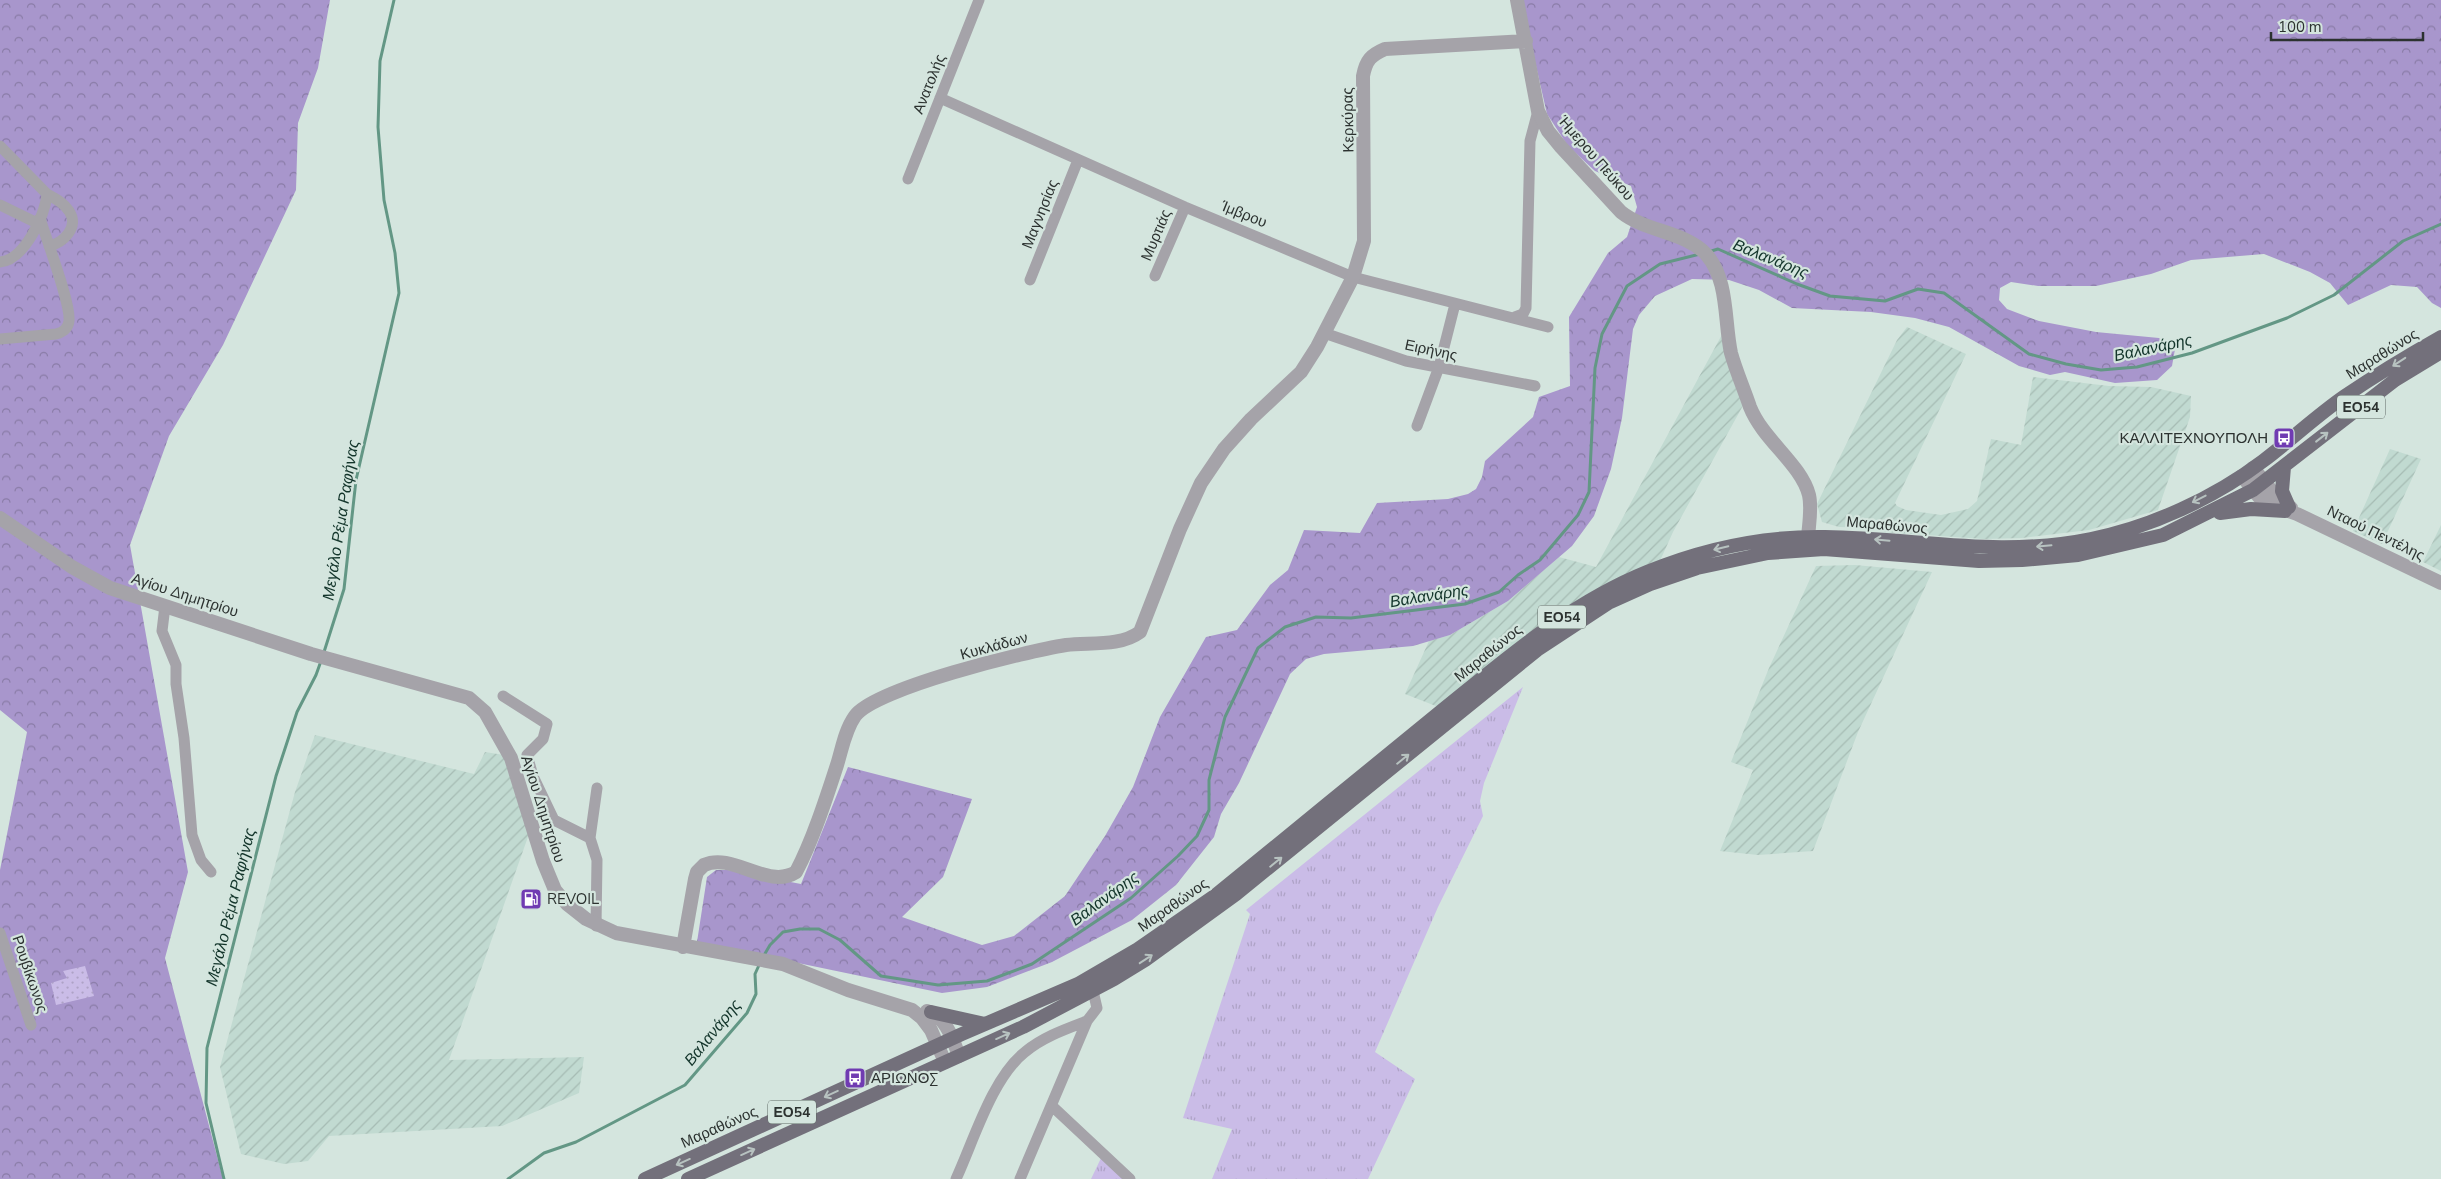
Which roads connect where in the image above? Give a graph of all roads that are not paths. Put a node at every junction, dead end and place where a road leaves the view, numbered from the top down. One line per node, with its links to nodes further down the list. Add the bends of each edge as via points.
1 (979, 0): 4 (street, Ανατολής)
2 (1517, 0): 3 (street, Ήμερου Πεύκου)
3 (1526, 41): 5 (street, Ήμερου Πεύκου); 16 (street, Κερκύρας, via 1386,49 1369,58 1363,76 1364,241)
4 (940, 98): 7 (street, Ίμβρου); 8 (street, Ανατολής)
5 (1538, 111): 19 (street, via 1530,141 1526,308 1523,314); 34 (street, Ήμερου Πεύκου, via 1548,131 1621,212 1636,222 1684,240 1710,260 1721,287 1733,360 1751,408 1806,489 1810,502)
6 (0, 146): 9 (street)
7 (1078, 160): 11 (street, Ίμβρου); 17 (street, Μαγνησίας)
8 (908, 180)
9 (48, 194): 12 (street); 13 (street, via 70,212 72,221 62,242)
10 (0, 205): 12 (street)
11 (1185, 207): 15 (street, Μυρτιάς); 16 (street, Ίμβρου)
12 (39, 221): 13 (street); 14 (street, via 21,253 12,260)
13 (49, 246): 23 (street, via 69,319 66,328 56,334)
14 (0, 262)
15 (1155, 276)
16 (1353, 277): 18 (street, Ίμβρου); 21 (street, Κερκύρας)
17 (1030, 280)
18 (1455, 304): 19 (street, Ίμβρου); 25 (street)
19 (1515, 317): 20 (street, Ίμβρου)
20 (1548, 327)
21 (1324, 333): 25 (street, Ειρήνης, via 1378,352); 43 (street, Κυκλάδων, via 1301,372 1224,449 1201,484 1180,528 1140,632 1126,640 1068,645 1029,653 924,681 870,704 856,715 850,725 796,872 781,878 720,863 704,865 695,879)
22 (2441, 337): 29 (main road, Μαραθώνος / ΕΟ54, one-way to 29, via 2345,396)
23 (0, 339)
24 (2441, 352): 28 (main road, Μαραθώνος / ΕΟ54, one-way to 24, via 2395,380)
25 (1438, 367): 26 (street, Ειρήνης); 27 (street)
26 (1535, 386)
27 (1417, 426)
28 (2284, 467): 30 (main road, Μαραθώνος / ΕΟ54); 31 (main road, via 2282,491)
29 (2247, 472): 30 (street, Νταού Πεντέλης); 34 (main road, Μαραθώνος / ΕΟ54, one-way to 34, via 2147,522 2115,534 2075,542 2021,548 1979,548)
30 (2259, 487): 31 (street, Νταού Πεντέλης, via 2268,504); 32 (main road, Μαραθώνος / ΕΟ54)
31 (2290, 511): 32 (main road, via 2247,509); 35 (street, Νταού Πεντέλης)
32 (2207, 515): 44 (main road, Μαραθώνος / ΕΟ54, one-way to 32, via 1174,941 1223,905 1552,640 1610,602 1650,584 1717,562 1806,550 1979,561 2054,558 2163,536)
33 (0, 518): 36 (street, Αγίου Δημητρίου, via 98,582)
34 (1808, 537): 48 (main road, Μαραθώνος / ΕΟ54, one-way to 48, via 1714,550 1652,570 1597,595 1530,640 1216,895 1167,930 1078,984)
35 (2441, 583)
36 (166, 606): 40 (street, via 162,631 176,665 192,835 201,860); 41 (street, Αγίου Δημητρίου, via 311,654 463,695 482,708 511,758 555,890 566,904)
37 (503, 696): 39 (street, via 547,724 543,739 527,755 533,776 554,820)
38 (596, 788): 39 (street)
39 (590, 838): 41 (street, via 597,860)
40 (211, 872)
41 (596, 926): 43 (street, Αγίου Δημητρίου, via 625,936)
42 (0, 933): 49 (street, Ρουβίκωνος)
43 (683, 946): 45 (street, Αγίου Δημητρίου, via 776,962)
44 (1093, 991): 47 (street, via 1097,1008); 52 (main road, Μαραθώνος / ΕΟ54, one-way to 44)
45 (906, 1008): 46 (street, Αγίου Δημητρίου); 51 (street, Αγίου Δημητρίου, via 916,1012 927,1024)
46 (930, 1012): 48 (main road); 50 (street, via 945,1025)
47 (1087, 1021): 54 (street); 57 (street, via 1035,1044 1005,1074)
48 (984, 1024): 50 (main road, Μαραθώνος / ΕΟ54)
49 (32, 1026)
50 (952, 1039): 51 (main road, Μαραθώνος / ΕΟ54); 52 (street)
51 (938, 1045): 53 (street, Αγίου Δημητρίου); 55 (main road, Μαραθώνος / ΕΟ54, one-way to 55)
52 (959, 1056): 53 (main road, Μαραθώνος / ΕΟ54)
53 (945, 1062): 56 (main road, Μαραθώνος / ΕΟ54, one-way to 53)
54 (1052, 1106): 58 (street); 59 (street)
55 (645, 1179)
56 (688, 1179)
57 (956, 1179)
58 (1020, 1179)
59 (1130, 1179)

